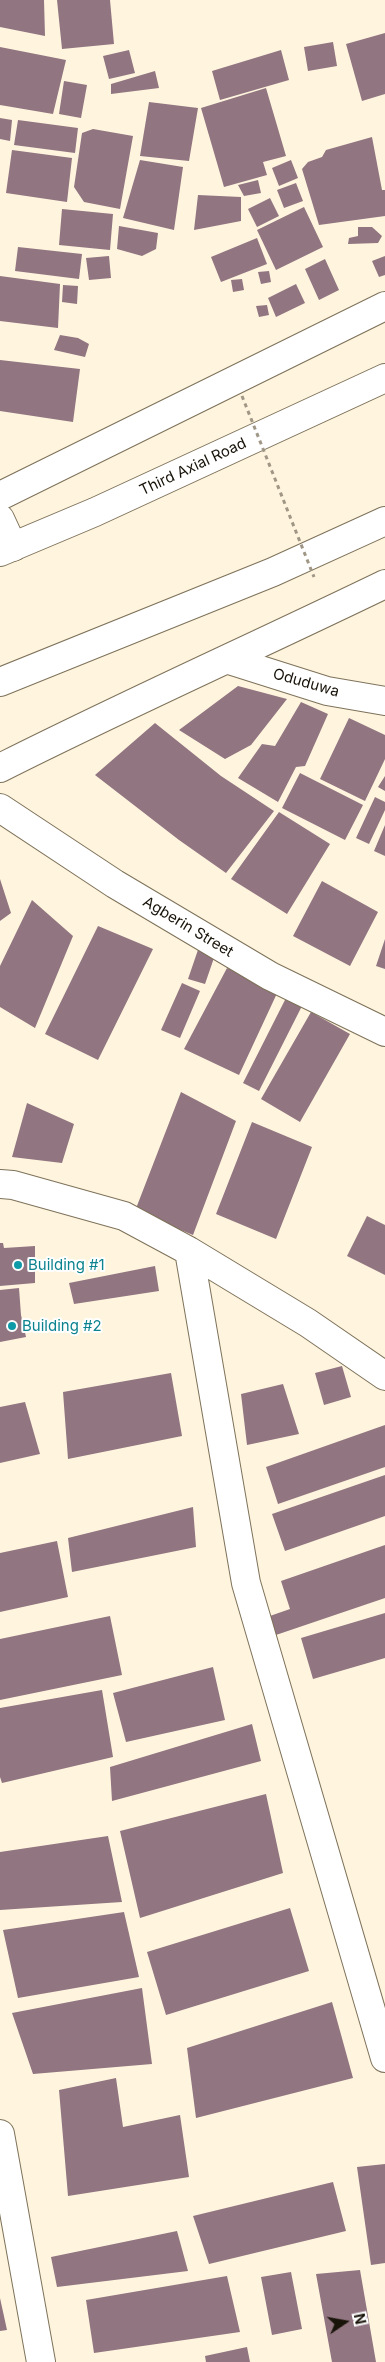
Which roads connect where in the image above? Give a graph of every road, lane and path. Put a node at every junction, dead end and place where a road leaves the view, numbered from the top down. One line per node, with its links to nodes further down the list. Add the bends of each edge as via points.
1 (385, 306): 4 (main road)
2 (385, 378): 7 (main road, Third Axial Road, via 95,512)
3 (242, 396): 8 (path, bridge)
4 (0, 496)
5 (0, 519): 7 (main road)
6 (385, 521): 11 (main road, via 272,572)
7 (6, 549)
8 (314, 578)
9 (385, 584): 10 (main road)
10 (229, 660): 12 (main road, Oduduwa, via 327,691); 13 (main road, via 130,703)
11 (0, 682)
12 (385, 702)
13 (0, 768)
14 (0, 808): 15 (main road, Agberin Street, via 115,884 270,976)
15 (385, 1032)
16 (0, 1184): 17 (main road, via 14,1185 124,1216)
17 (189, 1251): 18 (main road, via 308,1323); 19 (main road, via 246,1583)
18 (385, 1376)
19 (385, 2058)
20 (0, 2134): 21 (main road)
21 (41, 2362)

